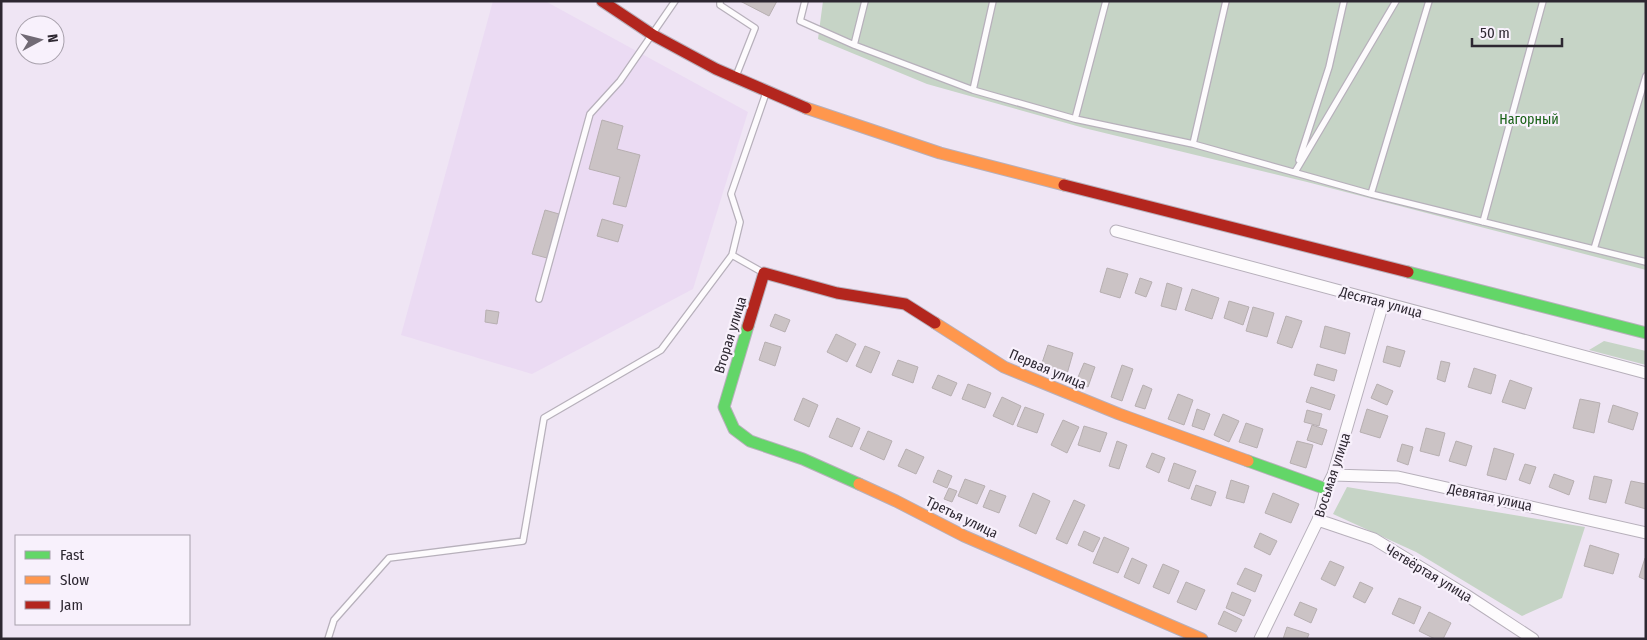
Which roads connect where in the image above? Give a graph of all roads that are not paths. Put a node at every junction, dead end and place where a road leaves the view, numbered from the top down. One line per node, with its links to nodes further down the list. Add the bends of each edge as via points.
1 (602, 1): 13 (street)
2 (675, 1): 13 (lane)
3 (720, 1): 16 (lane, via 720,5 755,28)
4 (805, 1): 14 (lane, via 800,20)
5 (865, 1): 14 (lane)
6 (994, 1): 17 (lane)
7 (1106, 1): 19 (lane)
8 (1226, 1): 20 (lane)
9 (1344, 1): 21 (lane, via 1329,67)
10 (1396, 1): 21 (lane)
11 (1428, 1): 22 (lane)
12 (1543, 1): 23 (lane)
13 (653, 35): 16 (street); 29 (lane, via 620,81 590,114)
14 (854, 45): 17 (lane)
15 (1646, 76): 25 (lane)
16 (735, 78): 18 (street)
17 (973, 90): 19 (lane)
18 (766, 92): 26 (lane, via 731,194 740,222); 31 (street, via 822,115 940,153)
19 (1075, 119): 20 (lane)
20 (1193, 144): 21 (lane)
21 (1295, 172): 22 (lane)
22 (1371, 194): 23 (lane)
23 (1483, 222): 25 (lane)
24 (1116, 231): 30 (street, Десятая улица)
25 (1594, 249): 27 (lane)
26 (732, 255): 28 (lane); 38 (lane, via 661,350 544,418 523,542 389,558 334,620)
27 (1646, 262)
28 (764, 273): 33 (street, Вторая улица); 35 (street, Первая улица, via 838,293 904,304 1004,368 1119,414)
29 (539, 299)
30 (1384, 302): 32 (street, Десятая улица); 34 (street, Восьмая улица)
31 (1646, 333)
32 (1646, 373)
33 (724, 406): 39 (street, Третья улица, via 734,429 750,441 803,459 964,536)
34 (1333, 475): 35 (street, Восьмая улица); 37 (street, Девятая улица, via 1398,477)
35 (1326, 489): 36 (street, Восьмая улица)
36 (1318, 520): 40 (street, Восьмая улица); 41 (street, Четвёртая улица, via 1374,539)
37 (1646, 533)
38 (328, 639)
39 (1202, 639)
40 (1260, 639)
41 (1533, 639)

